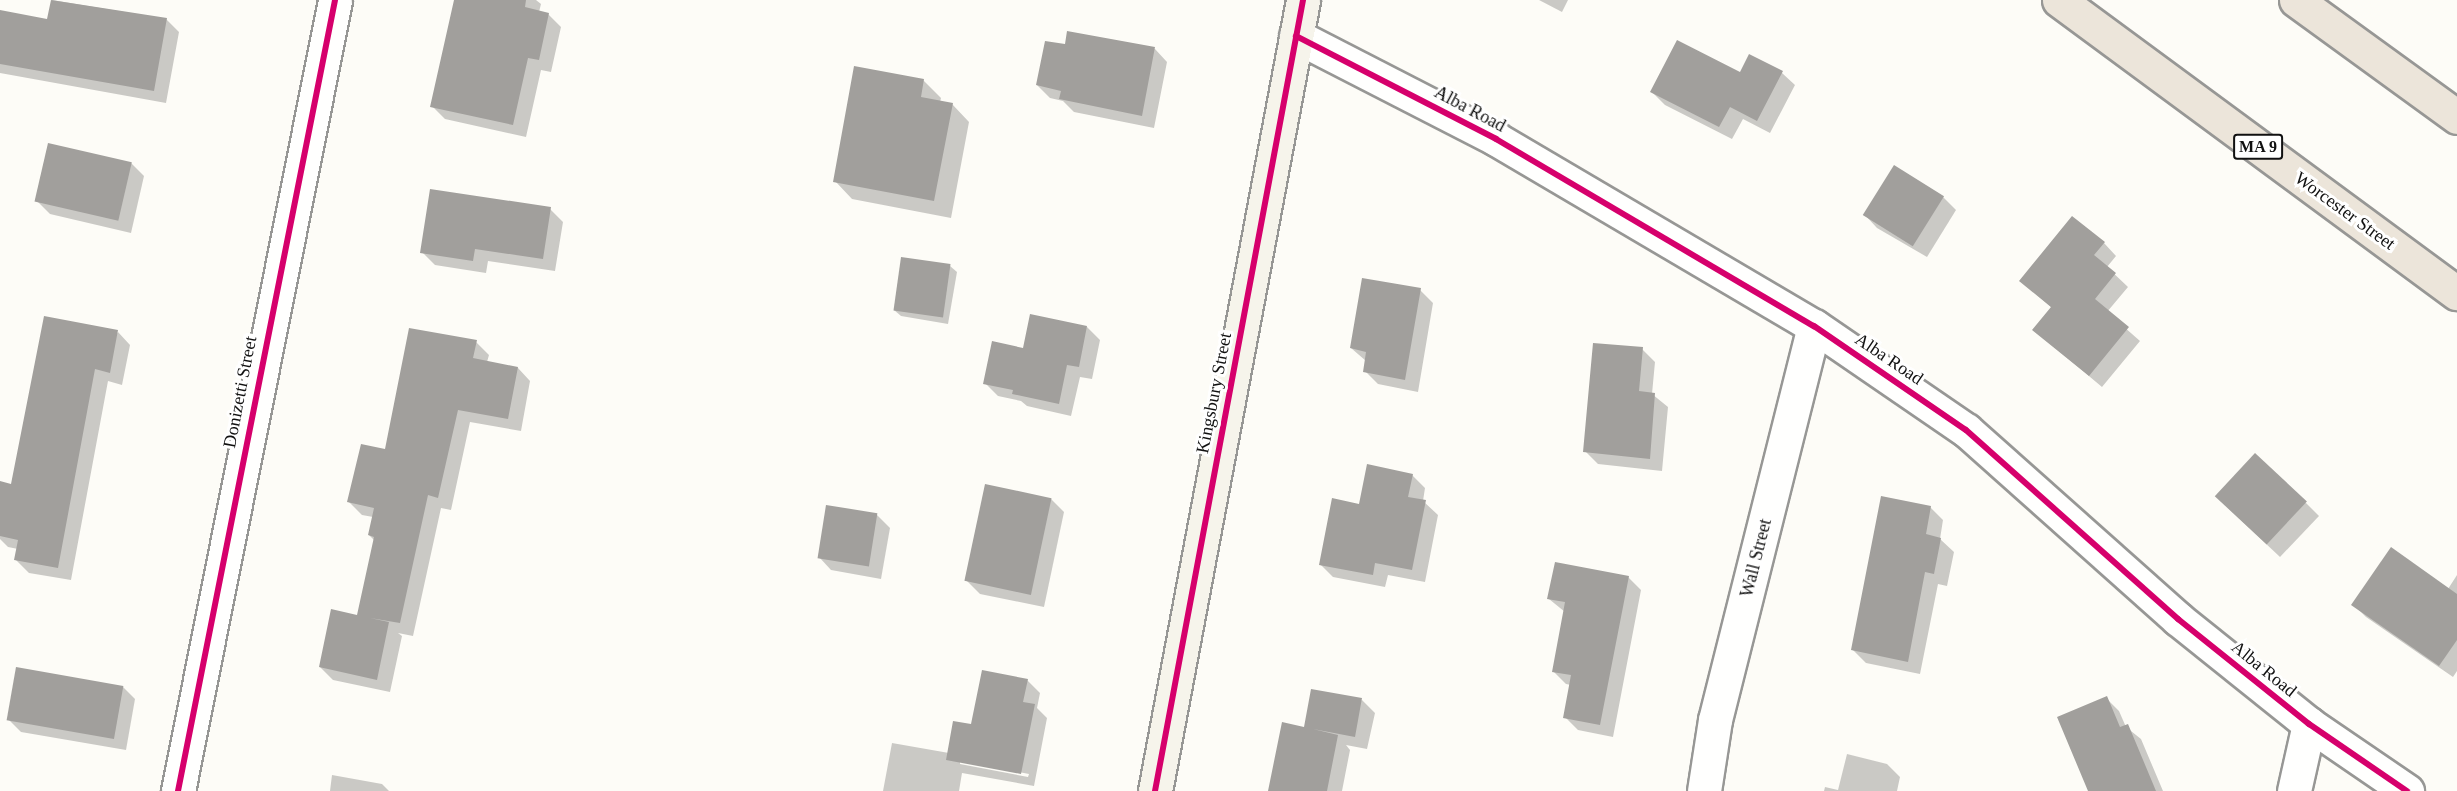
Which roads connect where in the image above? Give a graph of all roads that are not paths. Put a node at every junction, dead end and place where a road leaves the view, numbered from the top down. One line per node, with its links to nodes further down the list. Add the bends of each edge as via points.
1 (335, 0): 10 (street, Donizetti Street)
2 (1303, 0): 5 (main road, Kingsbury Street)
3 (2060, 0): 7 (highway, Worcester Street / MA 9)
4 (2296, 0): 6 (highway)
5 (1296, 36): 8 (street, Alba Road, via 1496,139); 11 (main road, Kingsbury Street)
6 (2457, 117)
7 (2457, 293)
8 (1814, 326): 9 (street, Alba Road, via 1966,430 2178,619); 12 (street, Wall Street, via 1715,720)
9 (2309, 724): 13 (street); 14 (street, Alba Road)
10 (178, 791)
11 (1155, 791)
12 (1704, 791)
13 (2294, 791)
14 (2407, 791)

